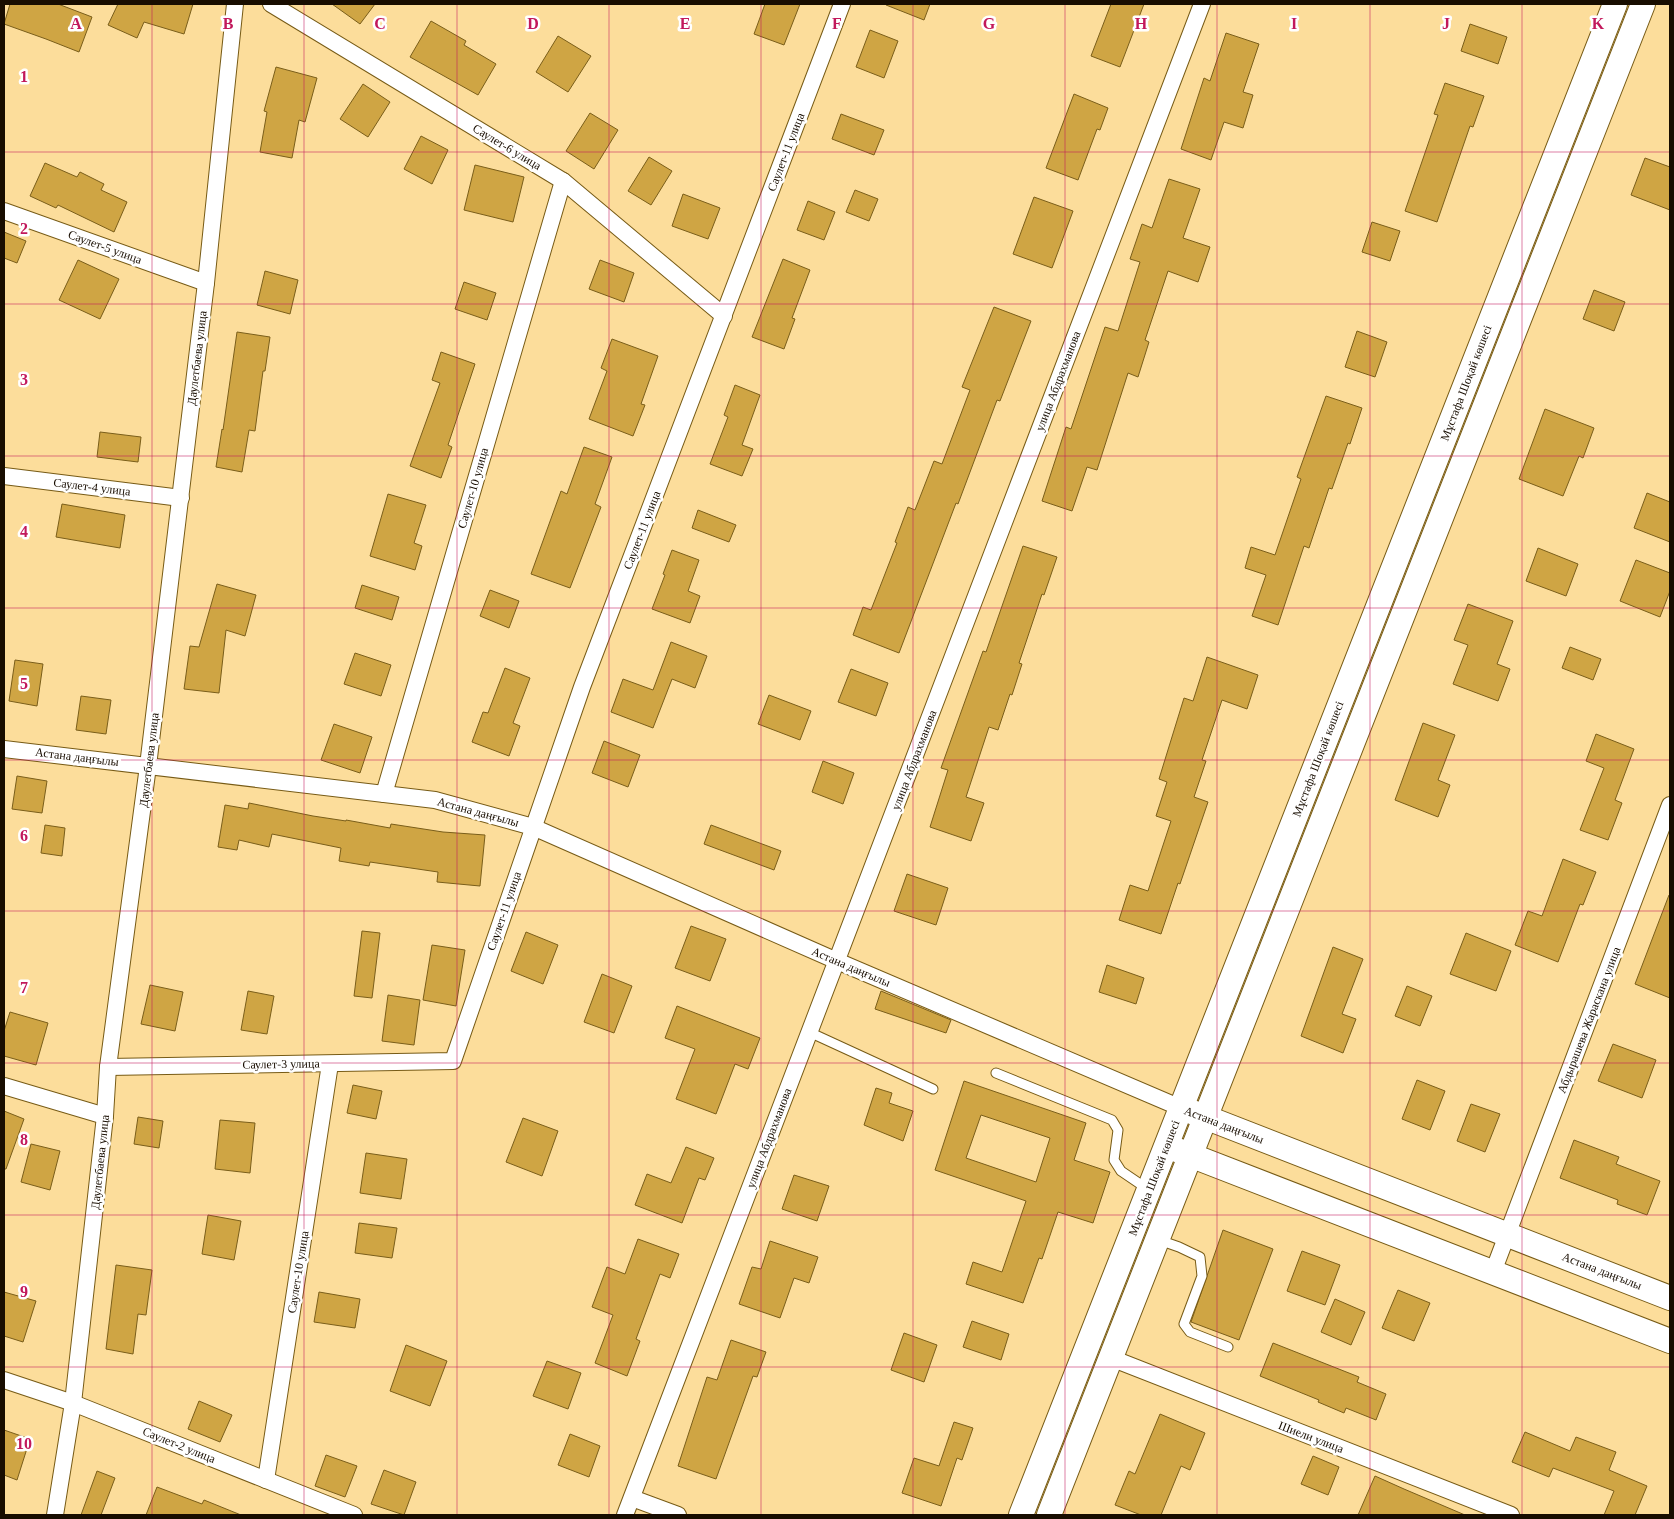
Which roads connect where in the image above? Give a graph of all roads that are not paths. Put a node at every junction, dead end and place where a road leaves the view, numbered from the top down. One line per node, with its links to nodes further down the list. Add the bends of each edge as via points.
1 (235, 4): 9 (street, Даулетбаева улица)
2 (271, 4): 7 (street, Саулет-6 улица)
3 (842, 4): 10 (street, Саулет-11 улица)
4 (1202, 4): 18 (street, улица Абдрахманова)
5 (1615, 4): 26 (street, Мұстафа Шоқай көшесі)
6 (1643, 4): 28 (street, Мұстафа Шоқай көшесі)
7 (563, 181): 10 (street, Саулет-6 улица); 15 (street, Саулет-10 улица)
8 (4, 211): 9 (street, Саулет-5 улица)
9 (206, 283): 12 (street, Даулетбаева улица)
10 (724, 316): 17 (street, Саулет-11 улица, via 582,687)
11 (4, 476): 12 (street, Саулет-4 улица)
12 (181, 498): 14 (street, Даулетбаева улица)
13 (4, 749): 14 (street, Астана даңғылы)
14 (148, 766): 15 (street, Астана даңғылы); 22 (street, Даулетбаева улица)
15 (384, 794): 17 (street, Астана даңғылы, via 435,800)
16 (1670, 805): 32 (street, Абдырашева Жараскана улица)
17 (533, 827): 18 (street, Астана даңғылы); 20 (street, Саулет-11 улица)
18 (837, 961): 19 (street, улица Абдрахманова); 26 (street, Астана даңғылы)
19 (809, 1032): 25 (lane); 42 (street, улица Абдрахманова)
20 (453, 1061): 21 (street, Саулет-3 улица)
21 (330, 1064): 22 (street, Саулет-3 улица); 41 (street, Саулет-10 улица)
22 (108, 1067): 27 (street, Даулетбаева улица)
23 (996, 1073): 31 (lane, via 1112,1120 1118,1130 1114,1160 1121,1171)
24 (4, 1086): 27 (street)
25 (933, 1090)
26 (1181, 1108): 28 (street, Астана даңғылы); 29 (street, Мұстафа Шоқай көшесі)
27 (105, 1116): 40 (street, Даулетбаева улица)
28 (1205, 1118): 30 (street, Мұстафа Шоқай көшесі); 32 (street, Астана даңғылы)
29 (1166, 1146): 30 (street); 31 (street, Мұстафа Шоқай көшесі)
30 (1191, 1155): 33 (street, Мұстафа Шоқай көшесі); 34 (street)
31 (1149, 1190): 47 (street, Мұстафа Шоқай көшесі)
32 (1508, 1235): 34 (street, Абдырашева Жараскана улица); 35 (street, Астана даңғылы)
33 (1158, 1240): 37 (lane, via 1200,1257 1202,1276 1184,1324 1190,1332); 38 (street, Мұстафа Шоқай көшесі)
34 (1493, 1272): 36 (street)
35 (1670, 1298)
36 (1670, 1341)
37 (1228, 1347)
38 (1111, 1358): 48 (street, Мұстафа Шоқай көшесі); 49 (street, Шиели улица)
39 (4, 1380): 40 (street, Саулет-2 улица)
40 (73, 1403): 41 (street, Саулет-2 улица); 43 (street, Даулетбаева улица)
41 (266, 1480): 44 (street, Саулет-2 улица)
42 (632, 1498): 45 (street, улица Абдрахманова); 46 (street)
43 (55, 1515)
44 (354, 1515)
45 (625, 1515)
46 (678, 1515)
47 (1021, 1515)
48 (1049, 1515)
49 (1511, 1515)

